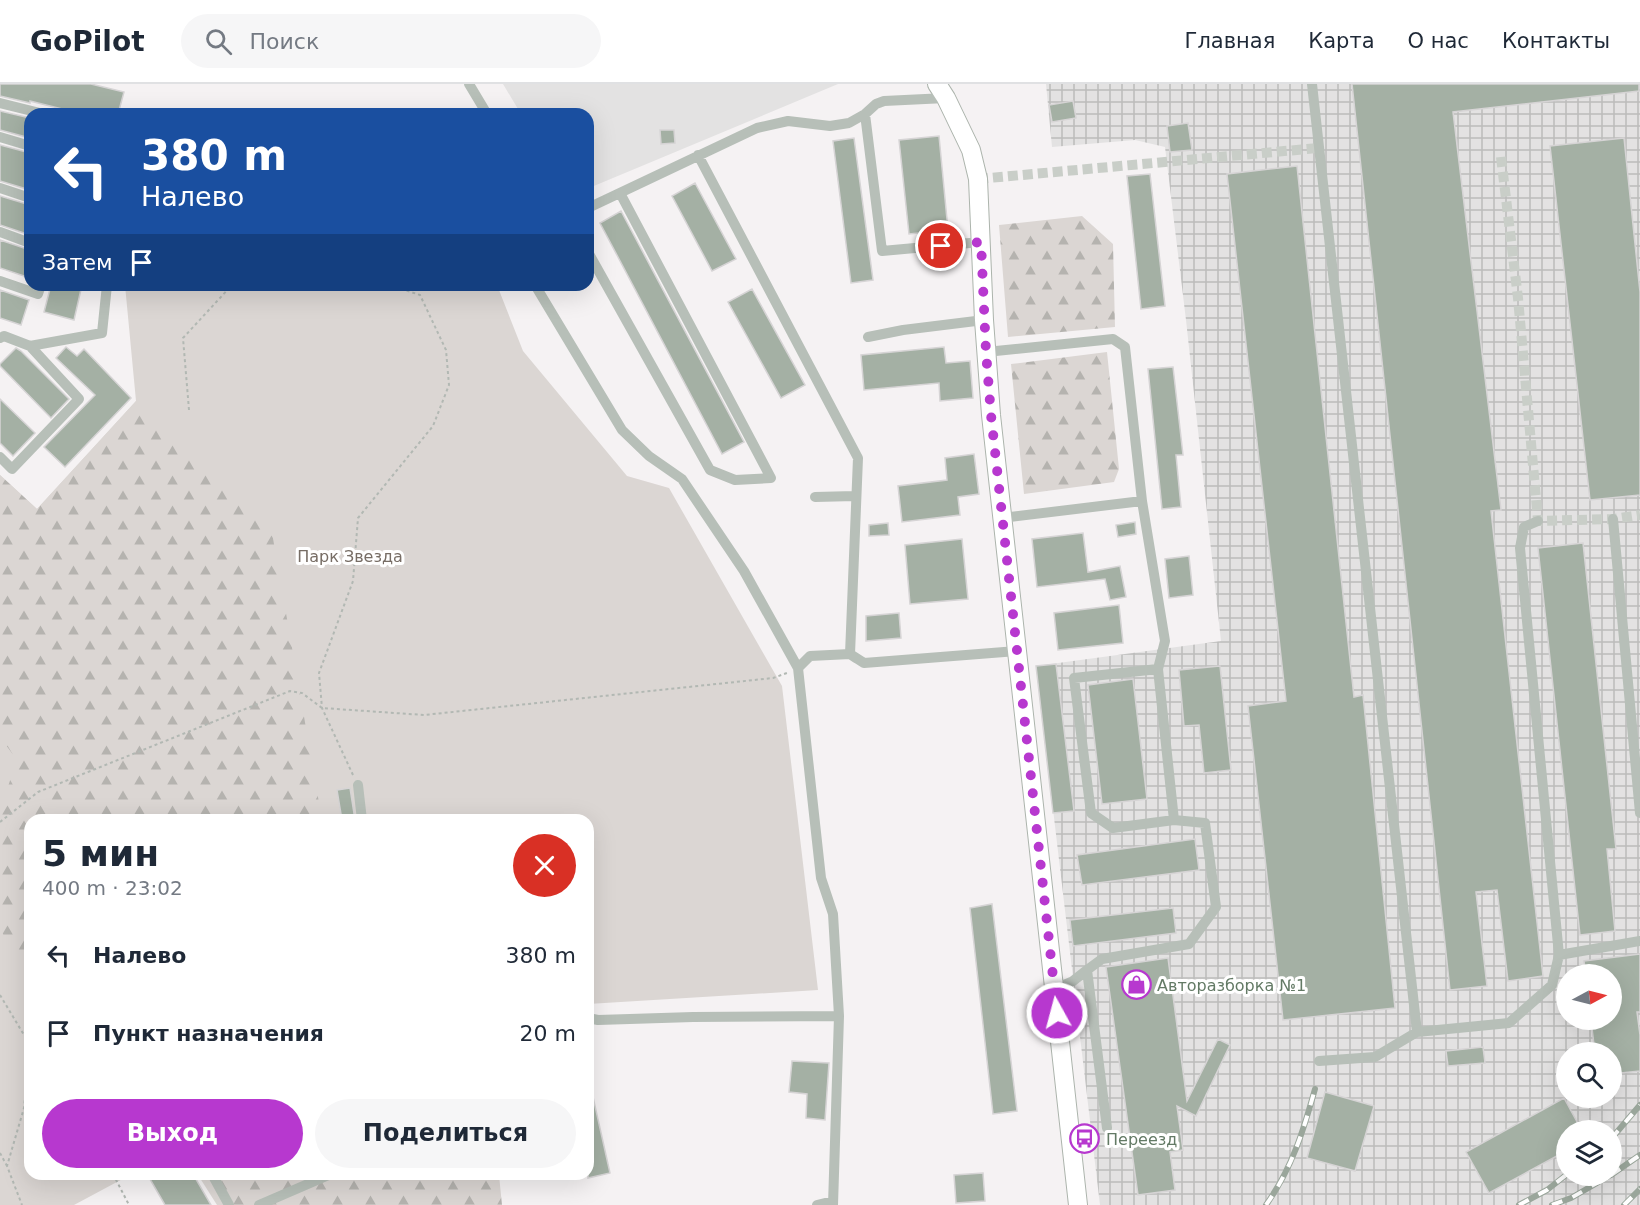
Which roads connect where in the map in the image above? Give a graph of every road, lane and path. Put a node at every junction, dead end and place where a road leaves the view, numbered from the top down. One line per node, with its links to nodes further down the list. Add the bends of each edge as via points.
1 (469, 84): 5 (street)
2 (1312, 84): 55 (street)
3 (942, 91): 7 (street, via 884,101); 17 (main road, via 971,150 978,179)
4 (0, 103): 6 (street)
5 (483, 108)
6 (24, 109)
7 (865, 114): 10 (street, via 849,123 830,126 788,121 757,128); 17 (street, via 882,251)
8 (0, 137): 9 (street)
9 (24, 144)
10 (698, 155): 12 (street); 32 (street, via 858,458)
11 (0, 188): 13 (street)
12 (620, 193): 14 (street); 18 (street, via 771,478 735,480 710,470)
13 (24, 196)
14 (594, 205)
15 (0, 232): 16 (street)
16 (24, 241)
17 (981, 242): 25 (main road)
18 (594, 263)
19 (0, 281): 20 (street)
20 (24, 289)
21 (106, 291): 28 (street, via 102,333)
22 (226, 291): 30 (path, via 183,338)
23 (408, 291): 42 (path, via 420,295 446,350 449,385 433,426 358,518 353,581 319,673)
24 (540, 291): 40 (street, via 622,430 649,456 682,479 744,571)
25 (984, 320): 26 (street); 29 (main road)
26 (868, 337)
27 (0, 338): 28 (street)
28 (30, 346): 31 (street, via 79,399 12,470)
29 (986, 352): 34 (street, via 1113,339 1125,347); 35 (main road)
30 (189, 410)
31 (0, 458)
32 (855, 496): 33 (street); 39 (street)
33 (814, 498)
34 (1142, 501): 35 (street); 41 (street, via 1165,641)
35 (1002, 518): 38 (main road)
36 (1613, 519): 44 (street)
37 (1538, 521): 49 (street, via 1524,527 1520,548)
38 (1017, 651): 39 (street, via 864,663); 51 (main road)
39 (850, 654): 40 (street, via 810,656)
40 (798, 668): 42 (path, via 773,678 424,715); 53 (street, via 821,879 833,914)
41 (1158, 669): 46 (street); 46 (street, via 1074,678 1091,813 1113,828)
42 (321, 708): 43 (path); 47 (path, via 302,693 290,691 38,792)
43 (358, 785): 45 (street)
44 (1640, 813)
45 (361, 814)
46 (1174, 819): 50 (street, via 1205,823 1216,907 1189,944 1102,959)
47 (0, 822)
48 (1640, 941): 49 (street)
49 (1559, 955): 55 (street, via 1552,985 1509,1023)
50 (1087, 970): 51 (street); 59 (street)
51 (1054, 989): 71 (main road)
52 (0, 995): 56 (path)
53 (839, 1016): 54 (street); 65 (street)
54 (594, 1020)
55 (1418, 1032): 57 (street, via 1375,1057)
56 (24, 1035)
57 (1319, 1061)
58 (24, 1108): 61 (path)
59 (1107, 1128)
60 (0, 1153): 61 (path)
61 (7, 1166): 66 (path)
62 (116, 1180): 67 (path)
63 (215, 1180): 68 (street)
64 (317, 1180): 69 (street)
65 (833, 1203): 70 (street)
66 (22, 1205)
67 (129, 1205)
68 (230, 1205)
69 (259, 1205)
70 (817, 1205)
71 (1078, 1205)

